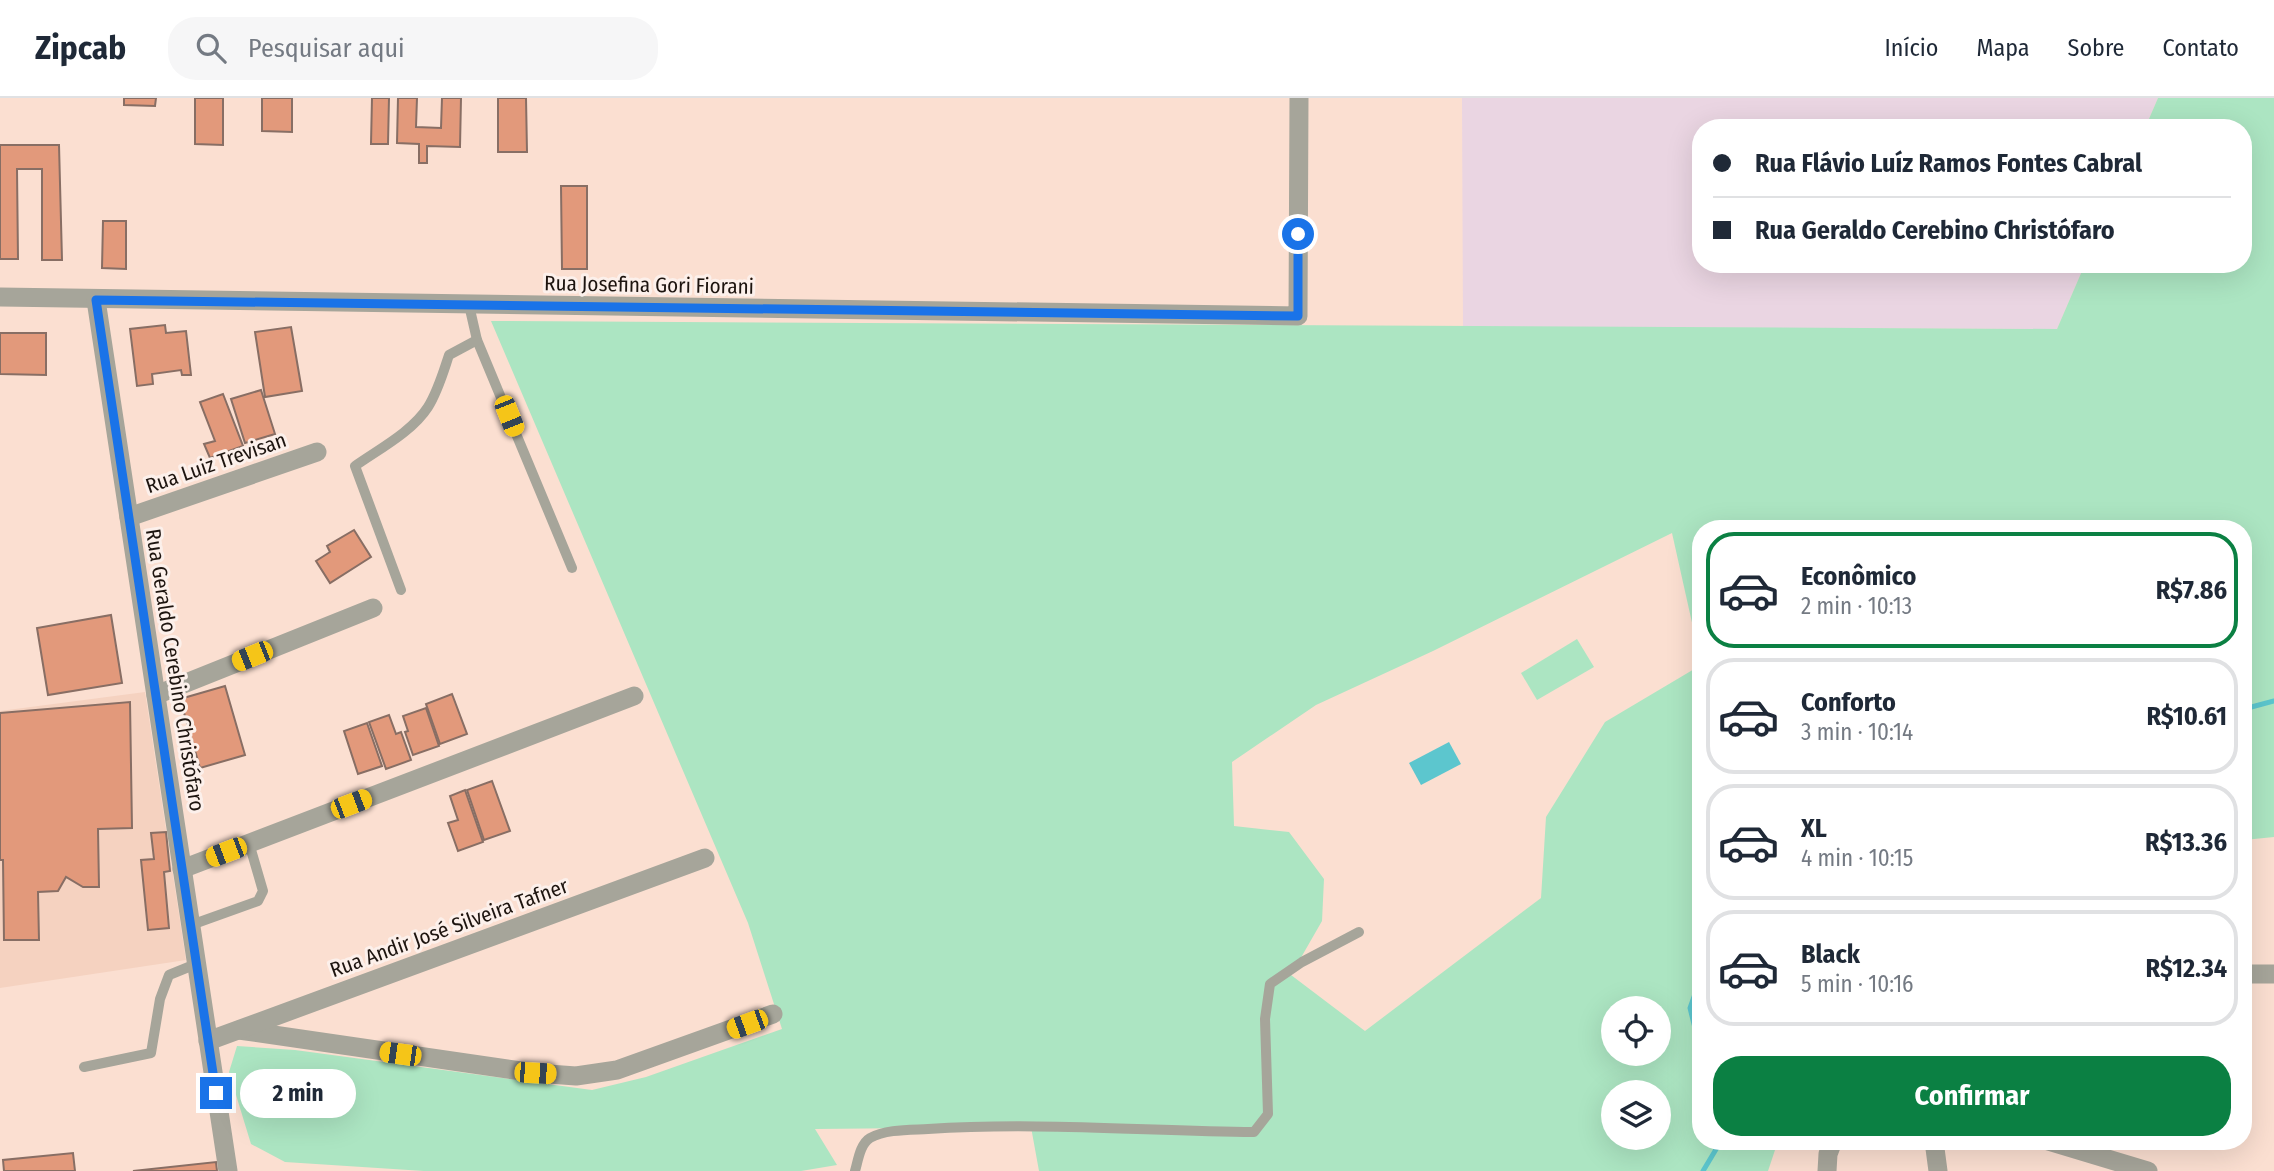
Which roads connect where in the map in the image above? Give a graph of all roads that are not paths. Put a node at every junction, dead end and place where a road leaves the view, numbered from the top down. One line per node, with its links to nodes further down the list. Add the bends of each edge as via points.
1 (1299, 98): 4 (street, Rua Josefina Gori Fiorani, via 1298,316)
2 (0, 297): 3 (street, Rua Josefina Gori Fiorani)
3 (96, 300): 4 (street, Rua Josefina Gori Fiorani); 7 (street, Rua Geraldo Cerebino Christófaro)
4 (469, 305): 5 (lane)
5 (477, 340): 8 (lane); 9 (lane, via 449,355 436,392 413,424 355,466)
6 (317, 452): 7 (street, Rua Luiz Trevisan)
7 (129, 517): 11 (street, Rua Geraldo Cerebino Christófaro)
8 (572, 568)
9 (401, 590)
10 (373, 608): 11 (street)
11 (156, 695): 15 (street, Rua Geraldo Cerebino Christófaro)
12 (634, 696): 13 (street)
13 (249, 843): 15 (street); 16 (lane, via 262,896)
14 (705, 858): 22 (street, Rua Andir José Silveira Tafner)
15 (182, 869): 16 (street, Rua Geraldo Cerebino Christófaro)
16 (191, 925): 18 (street, Rua Geraldo Cerebino Christófaro)
17 (1359, 932): 29 (lane, via 1270,985 1265,1019 1268,1114 1254,1132 1031,1127 895,1131 865,1143)
18 (197, 964): 23 (street, Rua Geraldo Cerebino Christófaro); 24 (lane, via 169,975 151,1053)
19 (2252, 974): 20 (street)
20 (2274, 974)
21 (773, 1014): 22 (street, via 617,1070 576,1076)
22 (239, 1030): 23 (street, Rua Andir José Silveira Tafner)
23 (208, 1041): 28 (street, Rua Geraldo Cerebino Christófaro)
24 (83, 1068)
25 (1830, 1150): 30 (street)
26 (1935, 1150): 31 (street)
27 (2078, 1150): 32 (street)
28 (228, 1171)
29 (855, 1171)
30 (1827, 1171)
31 (1938, 1171)
32 (2148, 1171)

